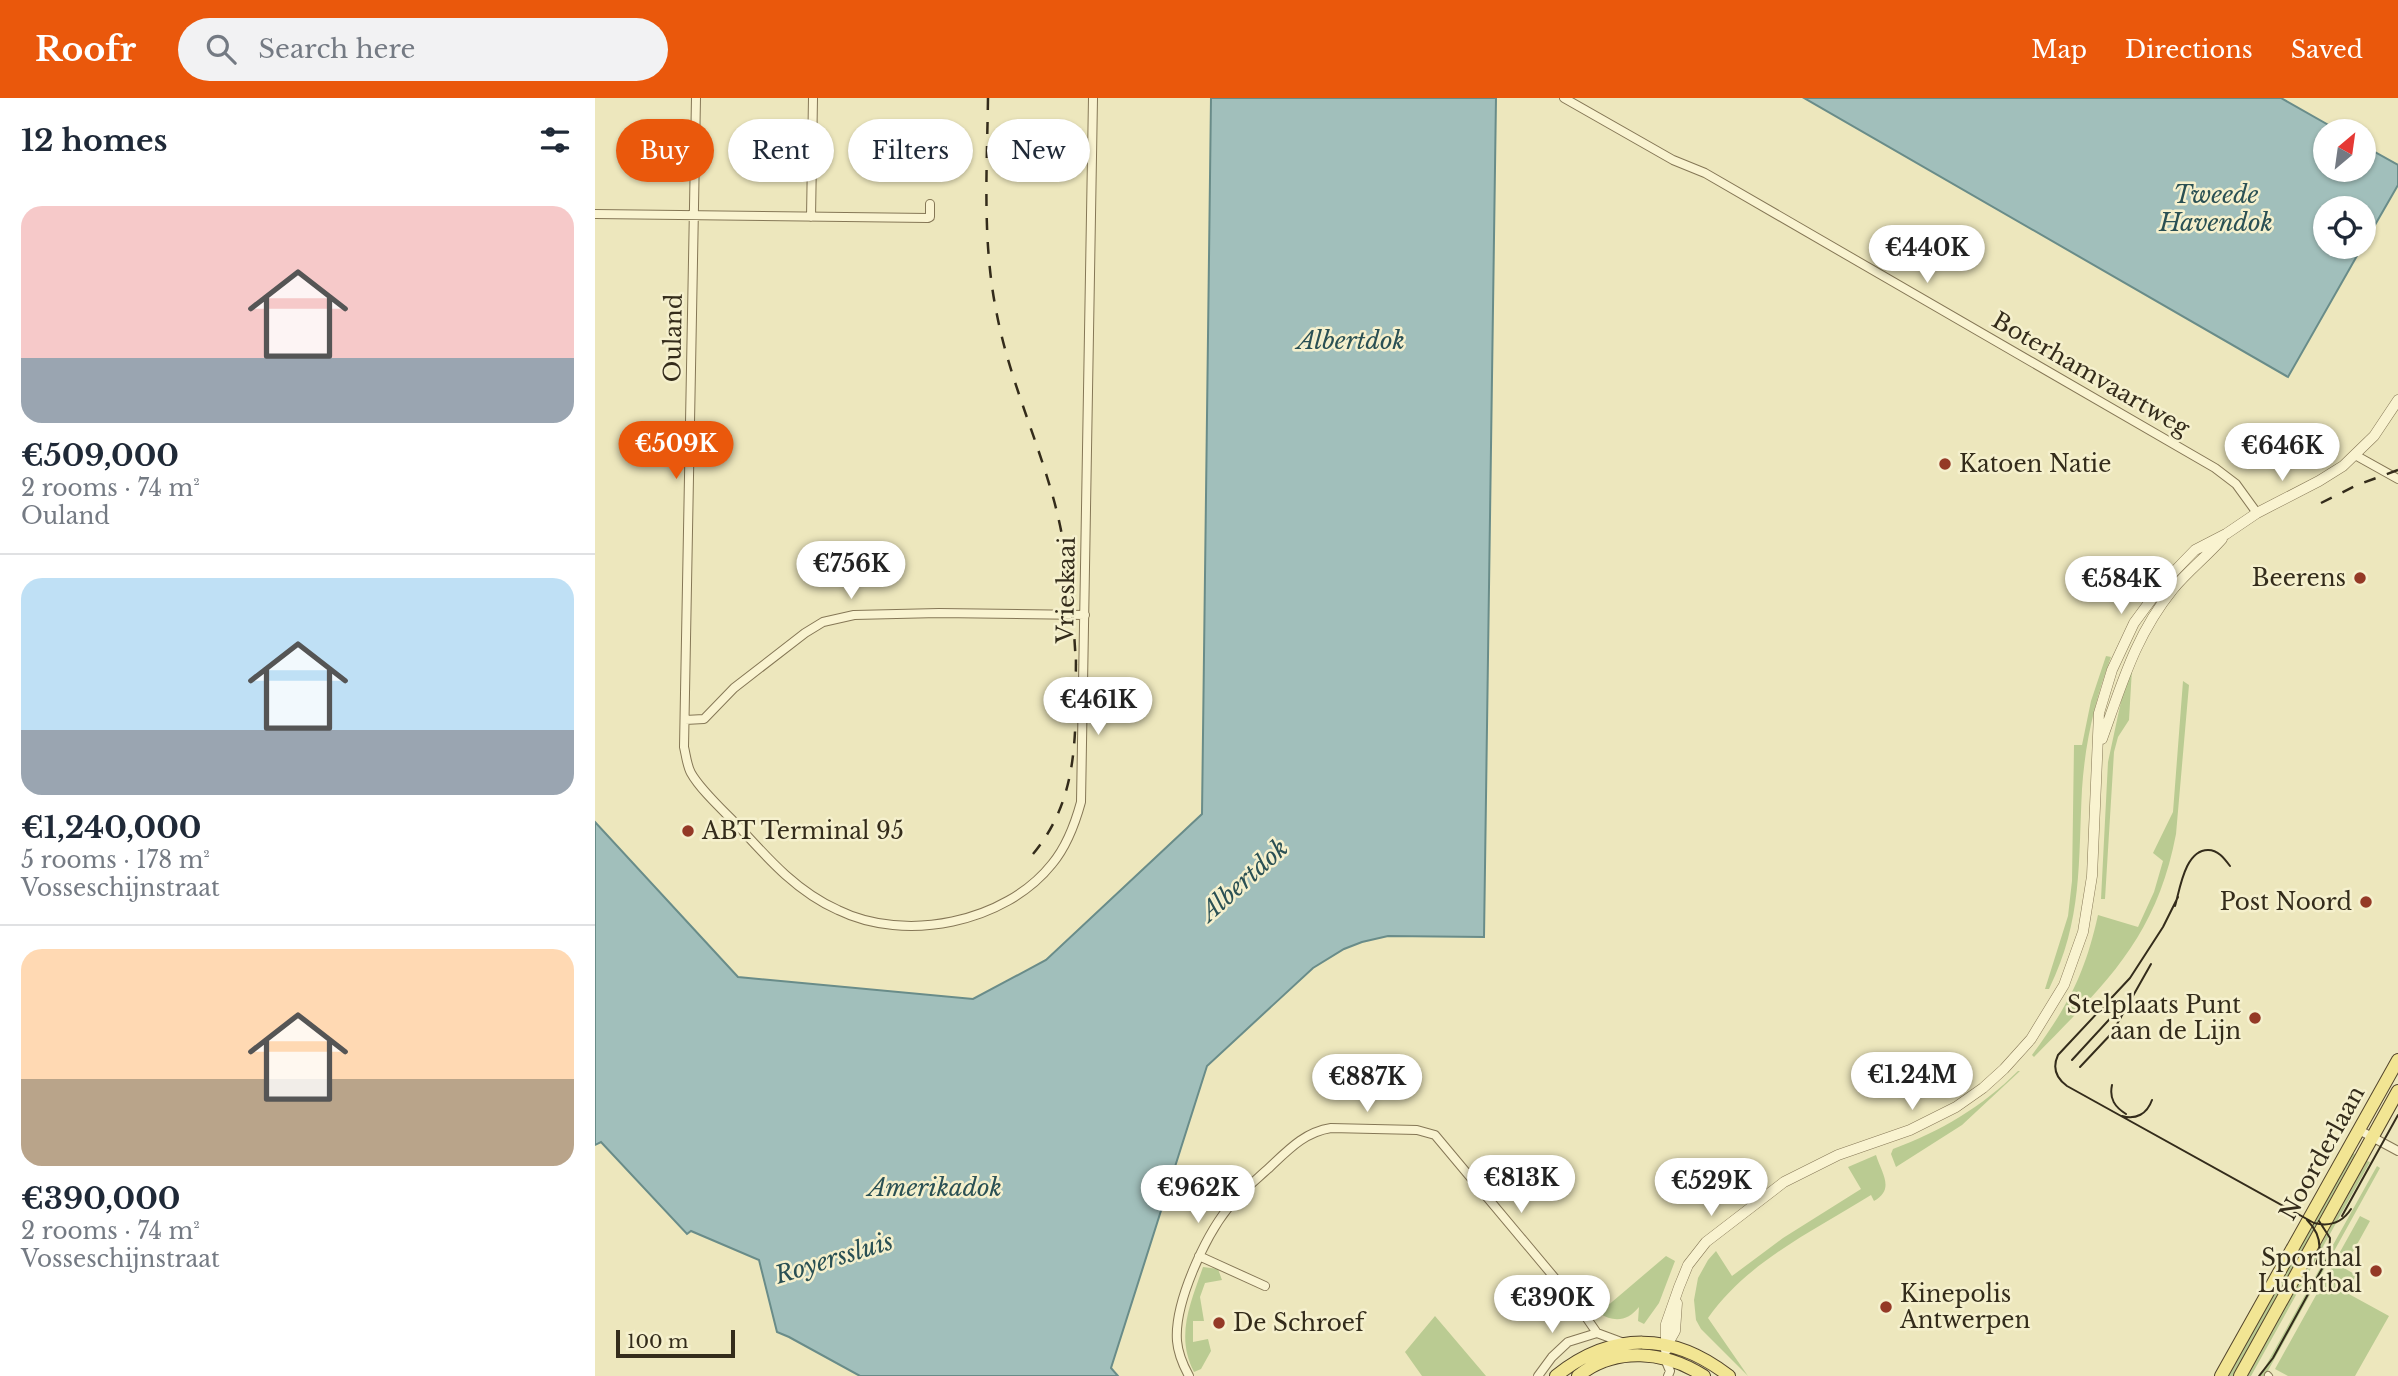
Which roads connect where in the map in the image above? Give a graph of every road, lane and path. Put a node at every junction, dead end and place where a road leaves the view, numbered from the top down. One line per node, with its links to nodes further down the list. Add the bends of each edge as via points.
1 (696, 98): 7 (street, Ouland)
2 (813, 98): 8 (street)
3 (1093, 98): 13 (street, Vrieskaai)
4 (1564, 98): 12 (street, Boterhamvaartweg, via 1673,160 1705,173 2215,468 2236,484)
5 (930, 204): 8 (street, via 930,217)
6 (595, 214): 7 (street)
7 (693, 214): 8 (street); 14 (street, Ouland)
8 (811, 217)
9 (2398, 400): 10 (street)
10 (2355, 455): 11 (street); 12 (street, via 2319,481)
11 (2398, 479)
12 (2257, 513): 25 (street, via 2184,560 2153,595 2116,660 2099,713 2092,876 2085,924 2064,985 2049,1012 2024,1047 1983,1088 1910,1130 1838,1155 1784,1182 1706,1242 1688,1265 1679,1287 1675,1331)
13 (1085, 615): 14 (street, via 855,615 823,622 737,686 704,719); 15 (street, Vrieskaai, via 1083,777 1074,825 1064,847 1035,882 992,909 918,926 865,921 827,905 792,882 719,805 690,772)
14 (685, 720): 15 (street, Ouland)
15 (684, 747)
16 (2398, 1060): 18 (main road, Noorderlaan)
17 (2398, 1091): 19 (main road, Noorderlaan)
18 (2359, 1130): 19 (street); 33 (main road, Noorderlaan)
19 (2372, 1137): 20 (street); 34 (main road, Noorderlaan)
20 (2398, 1152)
21 (1199, 1256): 22 (street); 23 (street, via 1230,1204 1306,1135 1331,1128 1416,1130 1435,1135 1447,1148); 26 (street, via 1177,1331)
22 (1265, 1286)
23 (1597, 1333): 24 (street); 27 (street, via 1562,1346)
24 (1624, 1343): 25 (main road, via 1643,1342); 28 (main road, via 1593,1352)
25 (1666, 1351): 29 (main road, via 1604,1362); 30 (street); 31 (main road); 32 (main road, via 1700,1356)
26 (1187, 1374)
27 (1538, 1376)
28 (1556, 1376)
29 (1578, 1376)
30 (1668, 1376)
31 (1704, 1376)
32 (1729, 1376)
33 (2221, 1376)
34 (2239, 1376)

